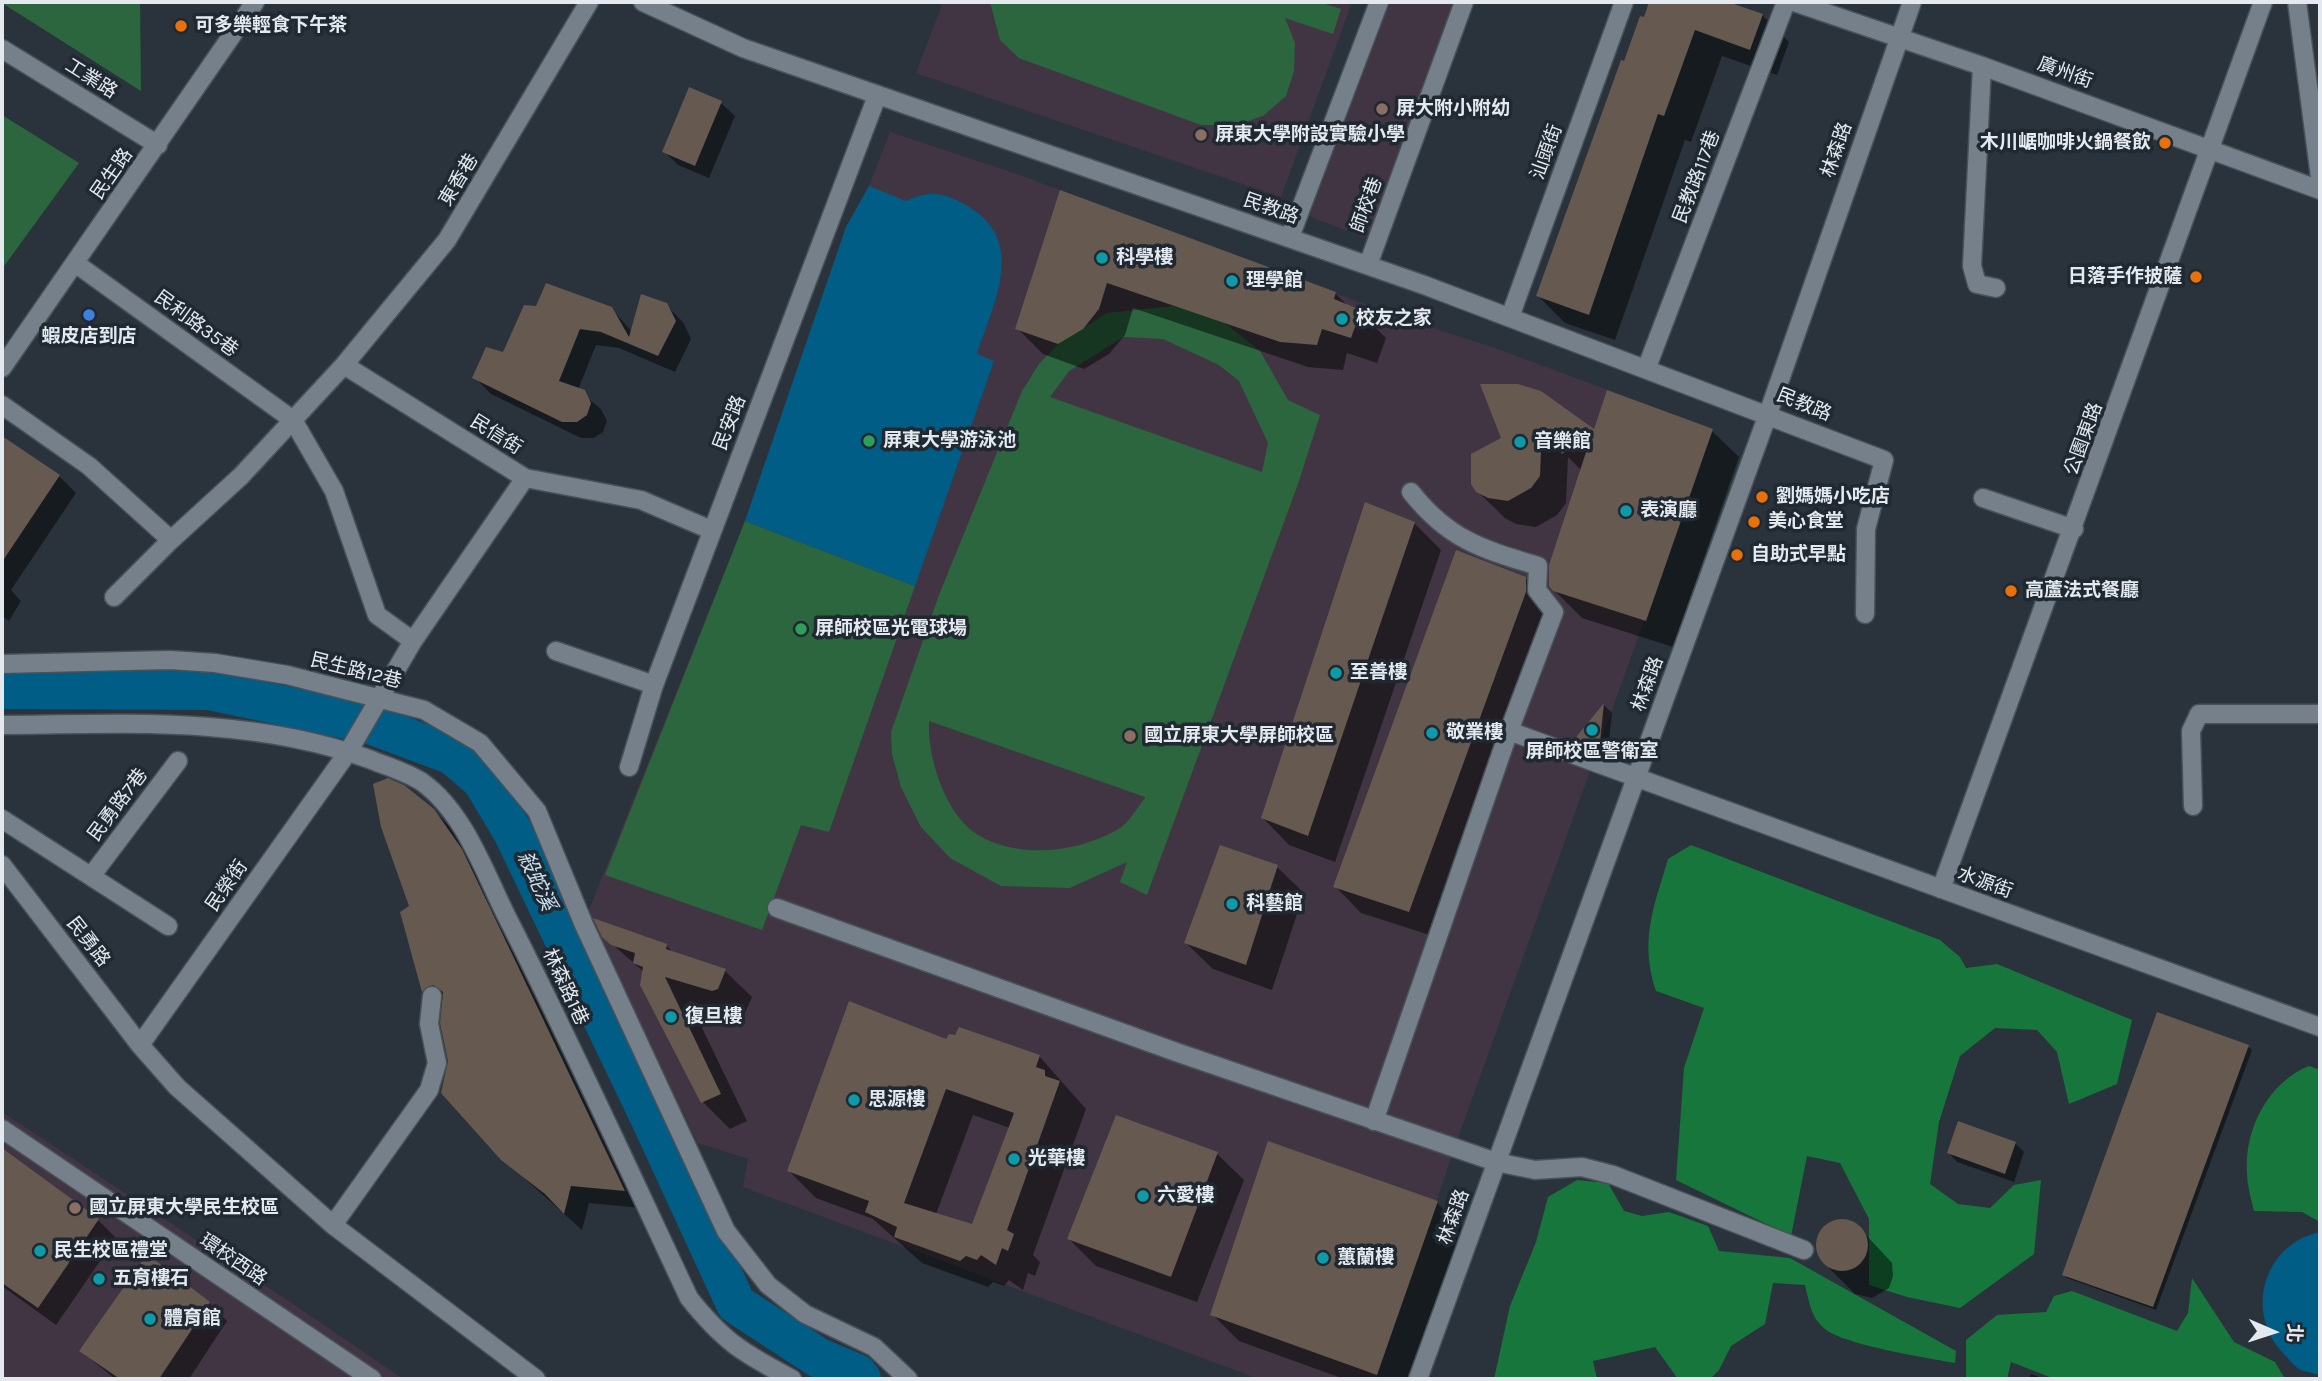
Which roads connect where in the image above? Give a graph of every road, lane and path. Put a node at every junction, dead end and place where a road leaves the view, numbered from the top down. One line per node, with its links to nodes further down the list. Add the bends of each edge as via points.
1 (255, 2): 16 (street, 民生路)
2 (589, 2): 25 (street, 東香巷, via 447,240)
3 (643, 2): 15 (street, 民教路, via 743,48)
4 (1379, 2): 20 (street)
5 (1464, 2): 22 (street, 師校巷)
6 (1624, 2): 24 (street, 汕頭街)
7 (1786, 2): 26 (street, 民教路117巷)
8 (1794, 2): 12 (street, 廣州街)
9 (1912, 2): 12 (street, 林森路)
10 (2263, 2): 17 (street, 公園東路)
11 (2297, 2): 18 (street)
12 (1899, 37): 14 (street, 廣州街); 29 (street, 林森路)
13 (2, 49): 16 (street, 工業路)
14 (1982, 66): 17 (street, 廣州街); 23 (street, via 1972,267 1977,284)
15 (877, 96): 20 (street, 民教路); 35 (street, 民安路)
16 (158, 145): 21 (street, 民生路)
17 (2211, 148): 19 (street, 廣州街); 34 (street, 公園東路)
18 (2320, 177)
19 (2320, 190)
20 (1290, 237): 22 (street, 民教路)
21 (75, 263): 27 (street, 民生路); 30 (street, 民利路35巷)
22 (1368, 265): 24 (street, 民教路)
23 (1996, 288)
24 (1510, 317): 26 (street, 民教路)
25 (344, 365): 30 (street); 31 (street, 民信街)
26 (1647, 367): 29 (street, 民教路)
27 (2, 368)
28 (2, 405): 36 (street, via 89,466)
29 (1768, 414): 38 (street, 民教路, via 1884,460 1866,529); 50 (street, 林森路)
30 (293, 420): 36 (street, via 242,476); 39 (street, via 334,491 377,615)
31 (525, 478): 35 (street, 民信街, via 641,500); 39 (street)
32 (1411, 492): 46 (street, via 1454,535 1538,566 1537,590 1554,612)
33 (1983, 498): 34 (street)
34 (2074, 529): 55 (street, 公園東路)
35 (711, 530): 42 (street, 民安路)
36 (171, 540): 37 (street)
37 (114, 597)
38 (1865, 614)
39 (413, 641): 43 (street)
40 (556, 651): 42 (street)
41 (2, 664): 43 (street, 民生路12巷, via 215,663 287,675)
42 (654, 685): 49 (street, 民安路)
43 (381, 699): 47 (street, 民榮街); 69 (street, 民生路12巷, via 424,710 480,743 537,811 584,925 726,1231 768,1285 805,1314 874,1347)
44 (2320, 714): 51 (street, via 2199,714 2191,730)
45 (2, 724): 47 (street, 林森路1巷, via 209,726)
46 (1508, 731): 50 (street, 水源街); 61 (street)
47 (348, 752): 60 (street, 民榮街); 68 (street, 林森路1巷, via 420,780 439,796 460,825 526,953 689,1298 716,1332)
48 (178, 761): 54 (street, 民勇路7巷)
49 (629, 767)
50 (1637, 776): 55 (street, 水源街); 63 (street, 林森路)
51 (2193, 806)
52 (2, 819): 54 (street)
53 (2, 865): 60 (street, 民勇路)
54 (92, 875): 57 (street)
55 (1941, 889): 59 (street, 水源街)
56 (776, 908): 61 (street)
57 (168, 926)
58 (432, 996): 64 (street, via 429,1024 437,1063 429,1090)
59 (2320, 1027)
60 (140, 1045): 64 (street, via 177,1087)
61 (1374, 1121): 63 (street)
62 (2, 1129): 66 (street, 環校西路)
63 (1496, 1163): 65 (street, via 1535,1170 1582,1167 1613,1175); 70 (street, 林森路)
64 (333, 1226): 67 (street)
65 (1804, 1250)
66 (372, 1379)
67 (536, 1379)
68 (792, 1379)
69 (908, 1379)
70 (1418, 1379)

